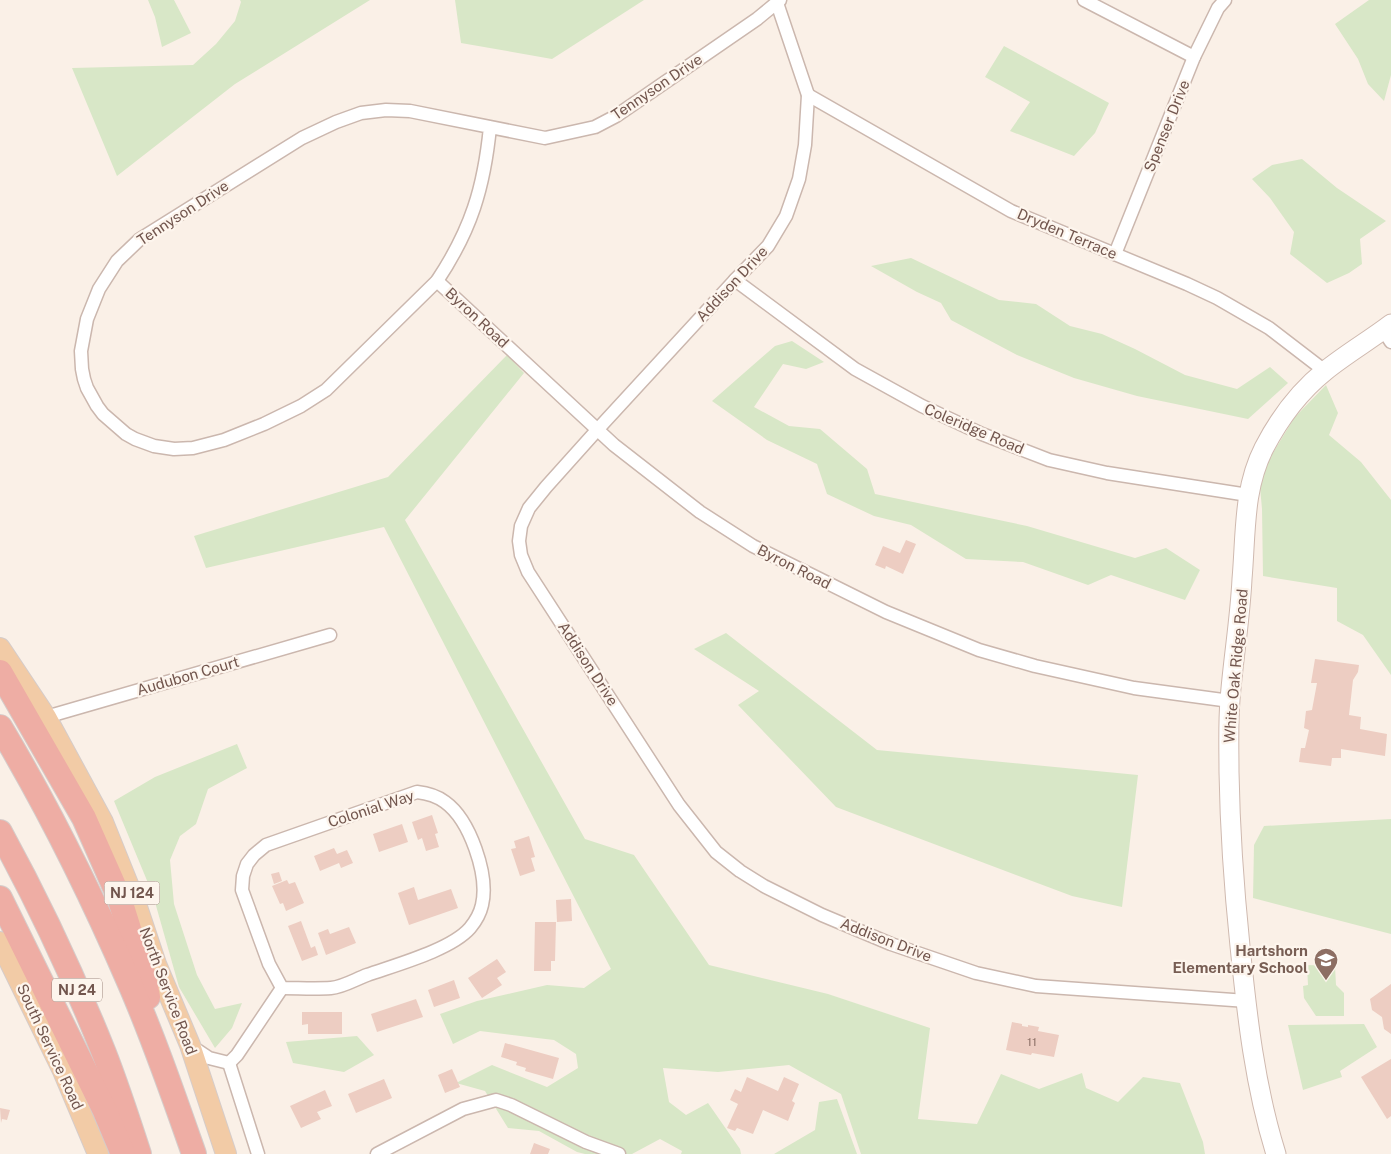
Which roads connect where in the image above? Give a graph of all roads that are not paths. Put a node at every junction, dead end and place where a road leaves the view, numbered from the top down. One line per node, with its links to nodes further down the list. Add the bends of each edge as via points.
1 (1084, 0): 4 (street)
2 (1225, 0): 4 (street, Spenser Drive)
3 (779, 1): 5 (street, Addison Drive); 6 (street, Tennyson Drive, via 616,116 595,126 545,138)
4 (1194, 58): 7 (street, Spenser Drive)
5 (808, 95): 7 (street, Dryden Terrace, via 1011,211); 8 (street, Addison Drive, via 799,179 786,216 768,246)
6 (490, 127): 9 (street, Tennyson Drive, via 487,159 472,215 461,242); 9 (street, Tennyson Drive, via 410,112 360,113 302,138 140,238 117,261 99,288 87,319 82,351 84,379 96,406 134,439 174,449 194,448 224,440 301,406 326,390)
7 (1115, 254): 11 (street, Dryden Terrace, via 1244,312)
8 (735, 280): 12 (street, Addison Drive); 13 (street, Coleridge Road, via 855,369 982,434 1050,460 1107,473)
9 (437, 281): 12 (street, Byron Road)
10 (1388, 332): 11 (street, White Oak Ridge Road)
11 (1325, 371): 13 (street, White Oak Ridge Road, via 1277,425 1253,472)
12 (598, 429): 17 (street, Byron Road, via 700,512 753,546 886,612 979,650 1035,666 1134,688); 24 (street, Addison Drive, via 529,508 521,526 521,555 528,572 679,804 716,852 764,886 822,915 976,973 1036,986)
13 (1248, 495): 17 (street, White Oak Ridge Road)
14 (330, 635): 18 (street, Audubon Court)
15 (0, 648): 18 (main road, North Service Road / NJ 124)
16 (0, 672): 27 (highway, via 84,818 119,897 144,977)
17 (1230, 701): 24 (street, White Oak Ridge Road, via 1230,824)
18 (46, 717): 25 (main road, North Service Road / NJ 124, via 103,822)
19 (0, 727): 27 (highway, via 86,888 131,985)
20 (0, 832): 30 (highway, NJ 24, via 75,984)
21 (0, 898): 29 (highway)
22 (0, 942): 28 (main road, South Service Road, via 63,1071)
23 (282, 988): 23 (street, Colonial Way, via 333,988 440,949 469,929 482,906 483,876 473,842 453,809 434,796 417,792 266,845 254,855 247,864 242,890 269,964); 26 (street)
24 (1246, 1001): 36 (street, White Oak Ridge Road, via 1259,1088)
25 (190, 1045): 26 (street, via 209,1058); 32 (main road, North Service Road / NJ 124)
26 (229, 1063): 33 (street)
27 (164, 1070): 31 (highway)
28 (98, 1154)
29 (123, 1154)
30 (139, 1154)
31 (194, 1154)
32 (226, 1154)
33 (258, 1154)
34 (378, 1154): 35 (street, via 463,1109 496,1100)
35 (619, 1154)
36 (1276, 1154)

